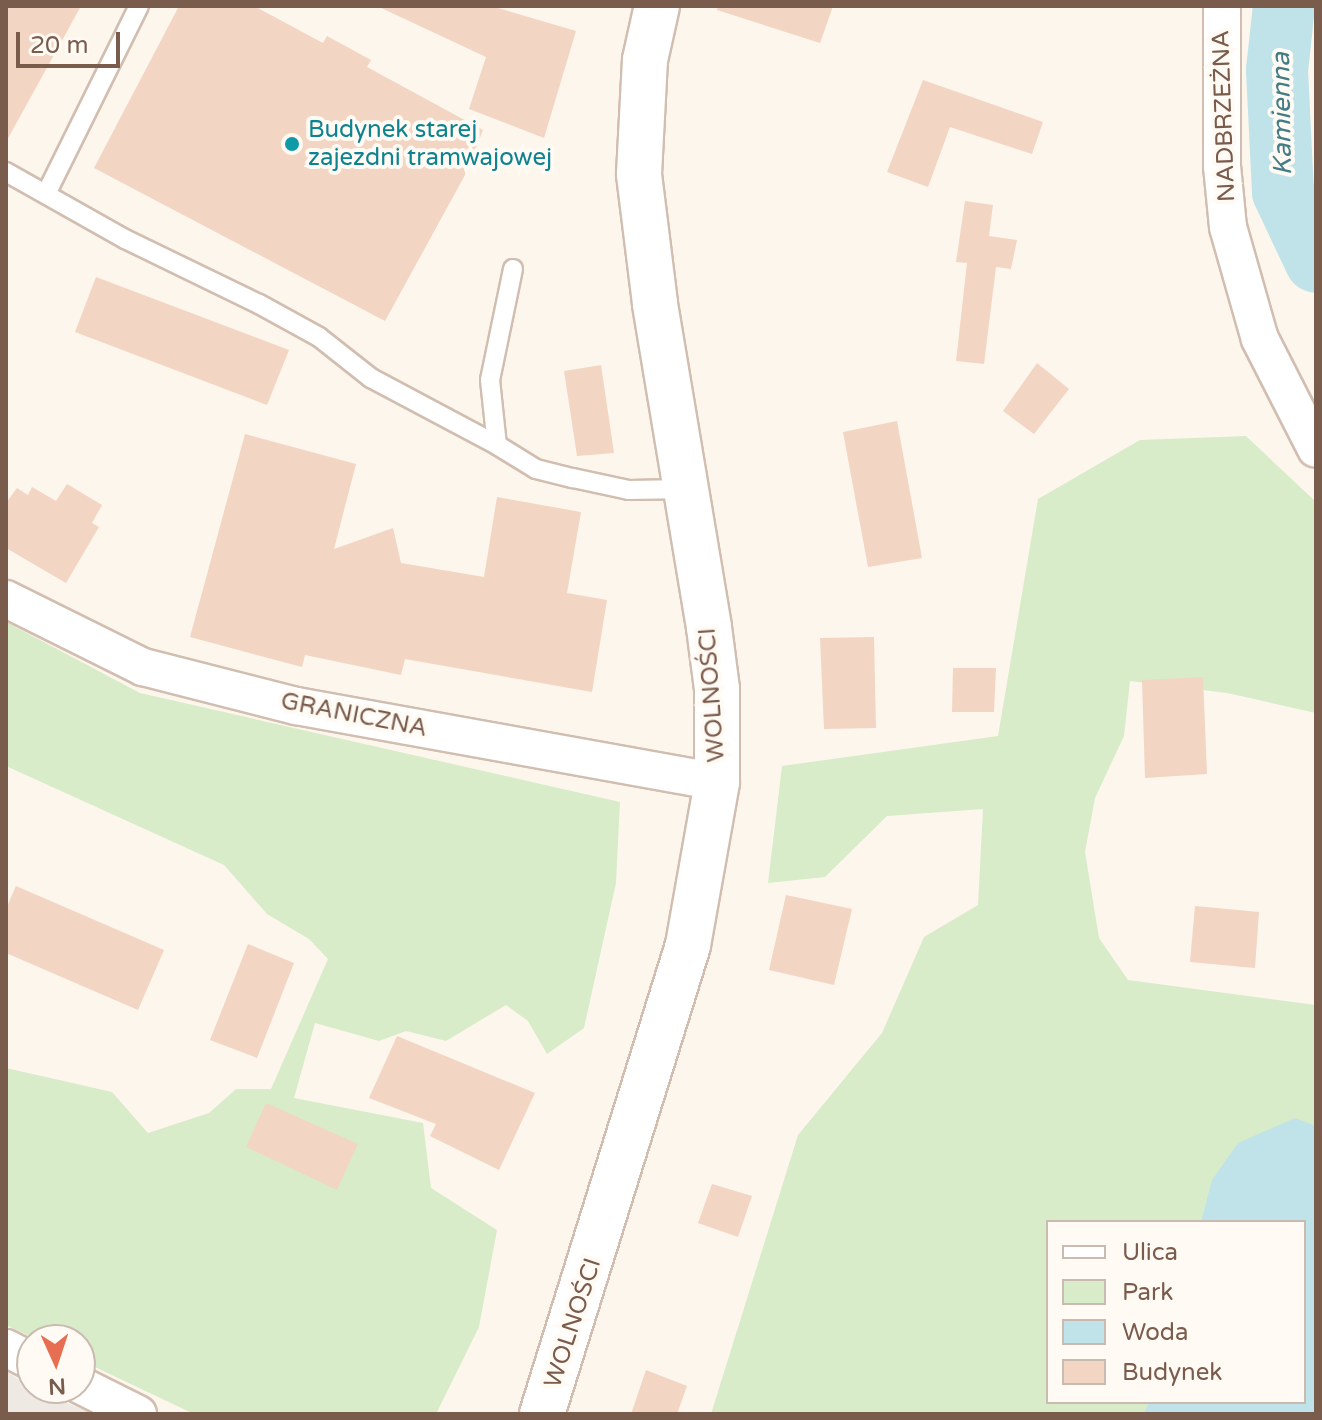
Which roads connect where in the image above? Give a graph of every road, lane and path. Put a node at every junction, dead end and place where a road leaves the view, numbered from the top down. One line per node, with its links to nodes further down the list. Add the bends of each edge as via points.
1 (139, 6): 5 (lane)
2 (657, 6): 9 (street, WOLNOŚCI, via 645,60 639,174)
3 (1222, 6): 8 (street, NADBRZEŻNA, via 1222,166 1228,227 1260,339)
4 (6, 172): 5 (lane)
5 (46, 194): 7 (lane, via 271,310 319,337 371,378)
6 (513, 269): 7 (lane, via 490,380)
7 (497, 445): 9 (lane, via 536,469 573,478 629,490)
8 (1316, 449)
9 (687, 489): 11 (street, WOLNOŚCI, via 717,689)
10 (6, 599): 11 (street, GRANICZNA, via 158,671 296,706)
11 (717, 782): 14 (street, WOLNOŚCI, via 688,945)
12 (96, 1393): 13 (street)
13 (138, 1414)
14 (542, 1414)

